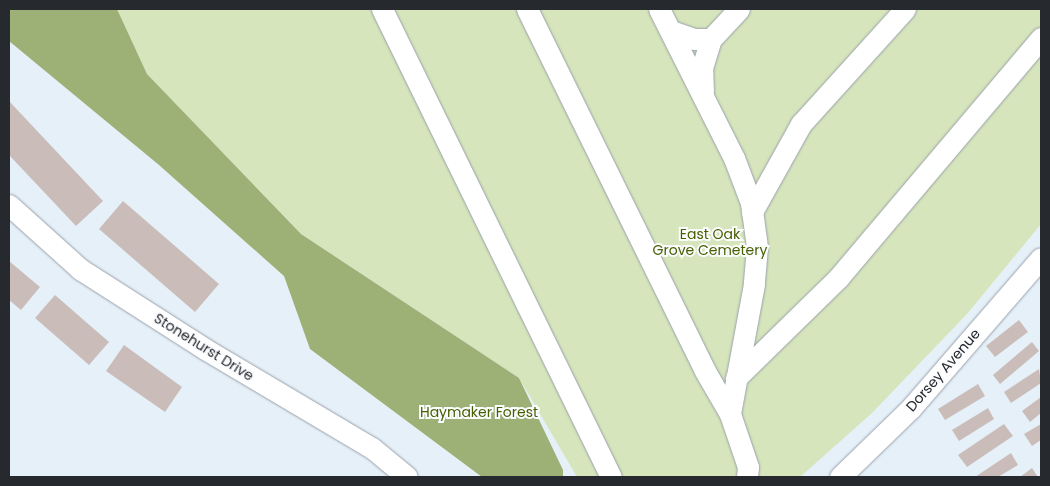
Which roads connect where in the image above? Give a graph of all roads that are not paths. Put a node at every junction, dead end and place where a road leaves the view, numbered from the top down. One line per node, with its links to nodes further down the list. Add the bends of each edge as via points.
1 (382, 9): 16 (street)
2 (527, 9): 14 (street, via 704,370)
3 (659, 9): 6 (street)
4 (739, 9): 7 (street)
5 (905, 9): 11 (street, via 801,124)
6 (671, 31): 7 (street, via 687,38); 9 (street)
7 (711, 38): 9 (street, via 702,68)
8 (1041, 38): 13 (street, via 839,277)
9 (704, 96): 11 (street, via 734,158)
10 (9, 205): 15 (street, Stonehurst Drive, via 80,269 205,349 372,448)
11 (752, 212): 13 (street, via 757,247 755,275)
12 (1041, 258): 18 (street, Dorsey Avenue, via 911,408)
13 (736, 378): 14 (street)
14 (730, 414): 17 (street, via 748,466)
15 (407, 477)
16 (611, 477)
17 (748, 477)
18 (840, 477)

